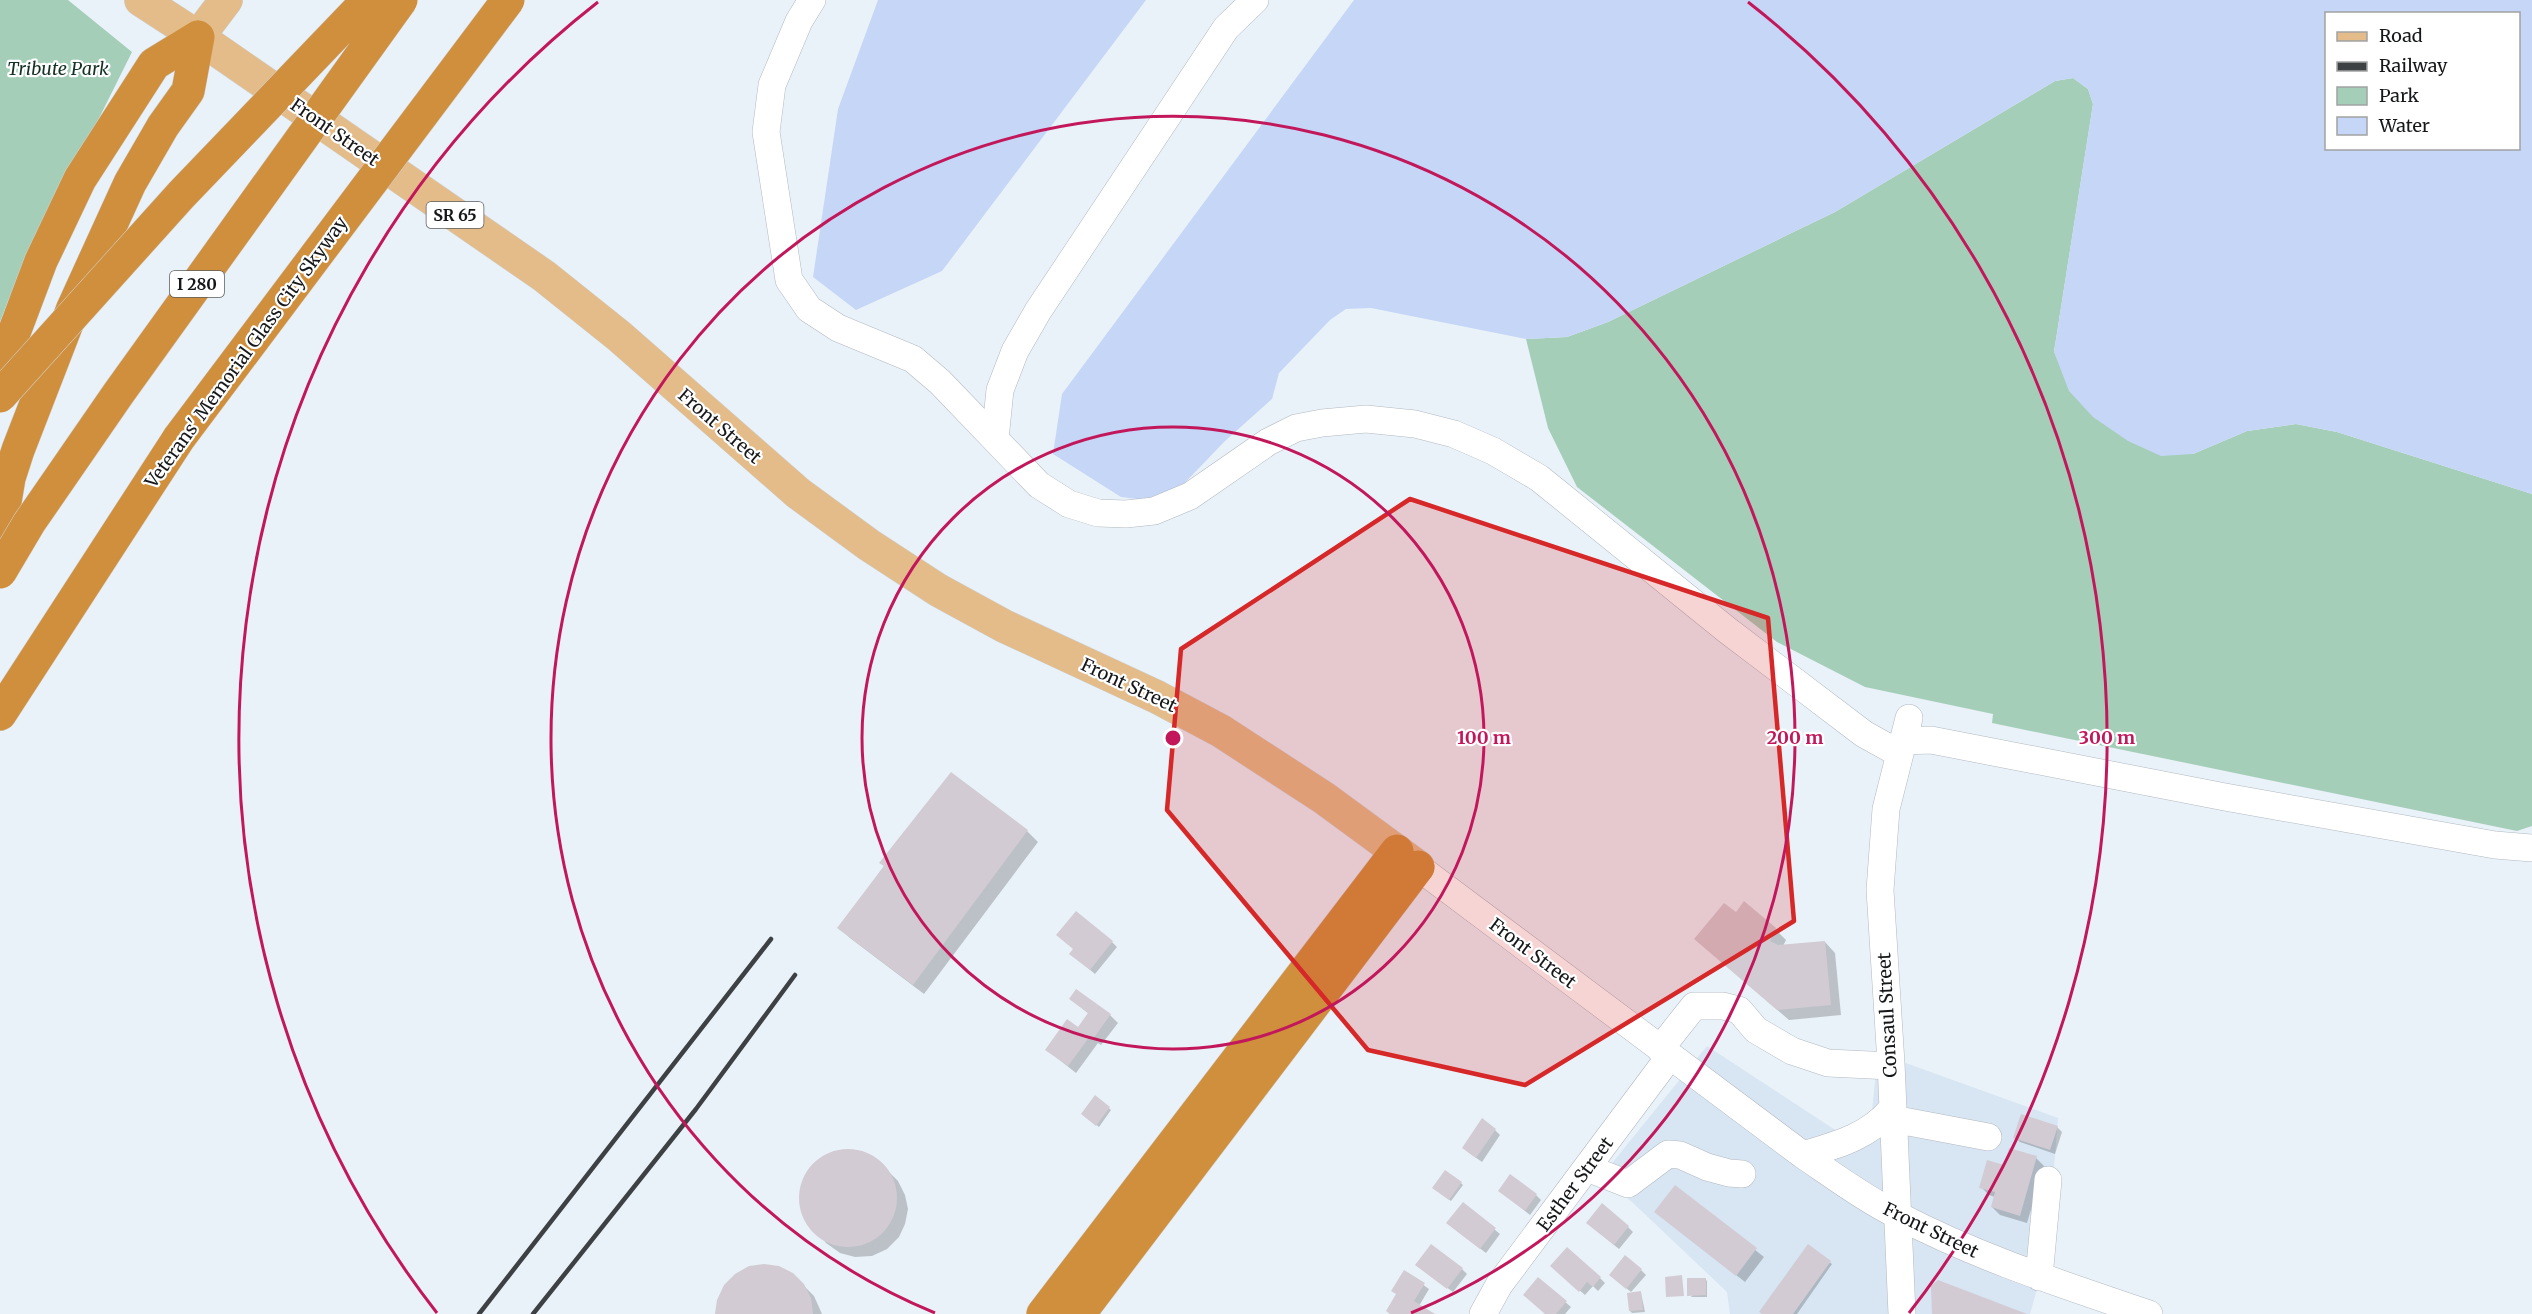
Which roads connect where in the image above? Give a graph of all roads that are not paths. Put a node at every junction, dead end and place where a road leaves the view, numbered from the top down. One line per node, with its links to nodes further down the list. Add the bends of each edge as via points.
1 (141, 0): 10 (main road, Front Street)
2 (226, 0): 10 (main road)
3 (368, 0): 12 (highway, bridge, via 181,195)
4 (401, 0): 15 (highway, I 280, bridge, via 118,394)
5 (508, 0): 16 (highway, Veterans' Memorial Glass City Skyway, bridge, via 179,438)
6 (812, 0): 13 (street, via 772,84 766,132 789,280 809,309 819,316 838,328 913,359)
7 (1238, 0): 9 (street)
8 (1255, 0): 9 (street)
9 (1226, 28): 13 (street, via 1021,341 1000,390)
10 (198, 36): 11 (highway, via 154,64 80,179 41,261); 14 (highway, via 188,91 130,183 73,308 18,450); 21 (main road, Front Street / SR 65, via 544,276 619,336 775,474 868,545 1004,626 1221,731 1288,773)
11 (0, 370)
12 (0, 396)
13 (995, 439): 19 (street, via 1039,485 1069,504 1098,513 1126,514 1154,511 1190,496 1268,441 1296,428 1366,419 1415,424 1454,434 1494,451 1539,478 1727,630 1864,734)
14 (0, 532)
15 (0, 572)
16 (16, 687): 17 (highway, Veterans' Memorial Glass City Skyway); 18 (highway)
17 (0, 714)
18 (0, 724)
19 (1904, 738): 20 (street, via 1932,740 2494,845); 23 (street, Consaul Street, via 1886,809 1880,890)
20 (2532, 848)
21 (1408, 859): 22 (street, Front Street); 32 (highway); 33 (highway)
22 (1665, 1053): 23 (street, Esther Street, via 1694,1006 1708,1005 1738,1010 1756,1030 1792,1051 1828,1063); 26 (street, Front Street); 27 (street, Esther Street)
23 (1891, 1066): 24 (street, Consaul Street)
24 (1892, 1114): 25 (street); 26 (street, via 1863,1134); 30 (street, Consaul Street)
25 (1988, 1137)
26 (1803, 1155): 30 (street, Front Street)
27 (1587, 1168): 28 (street, via 1628,1184 1668,1154); 34 (street, Esther Street, via 1498,1285)
28 (1742, 1174)
29 (2048, 1180): 31 (street)
30 (1898, 1216): 31 (street, Front Street); 35 (street, Consaul Street)
31 (2039, 1277): 36 (street, Front Street)
32 (1042, 1314)
33 (1079, 1314)
34 (1484, 1314)
35 (1902, 1314)
36 (2149, 1314)

